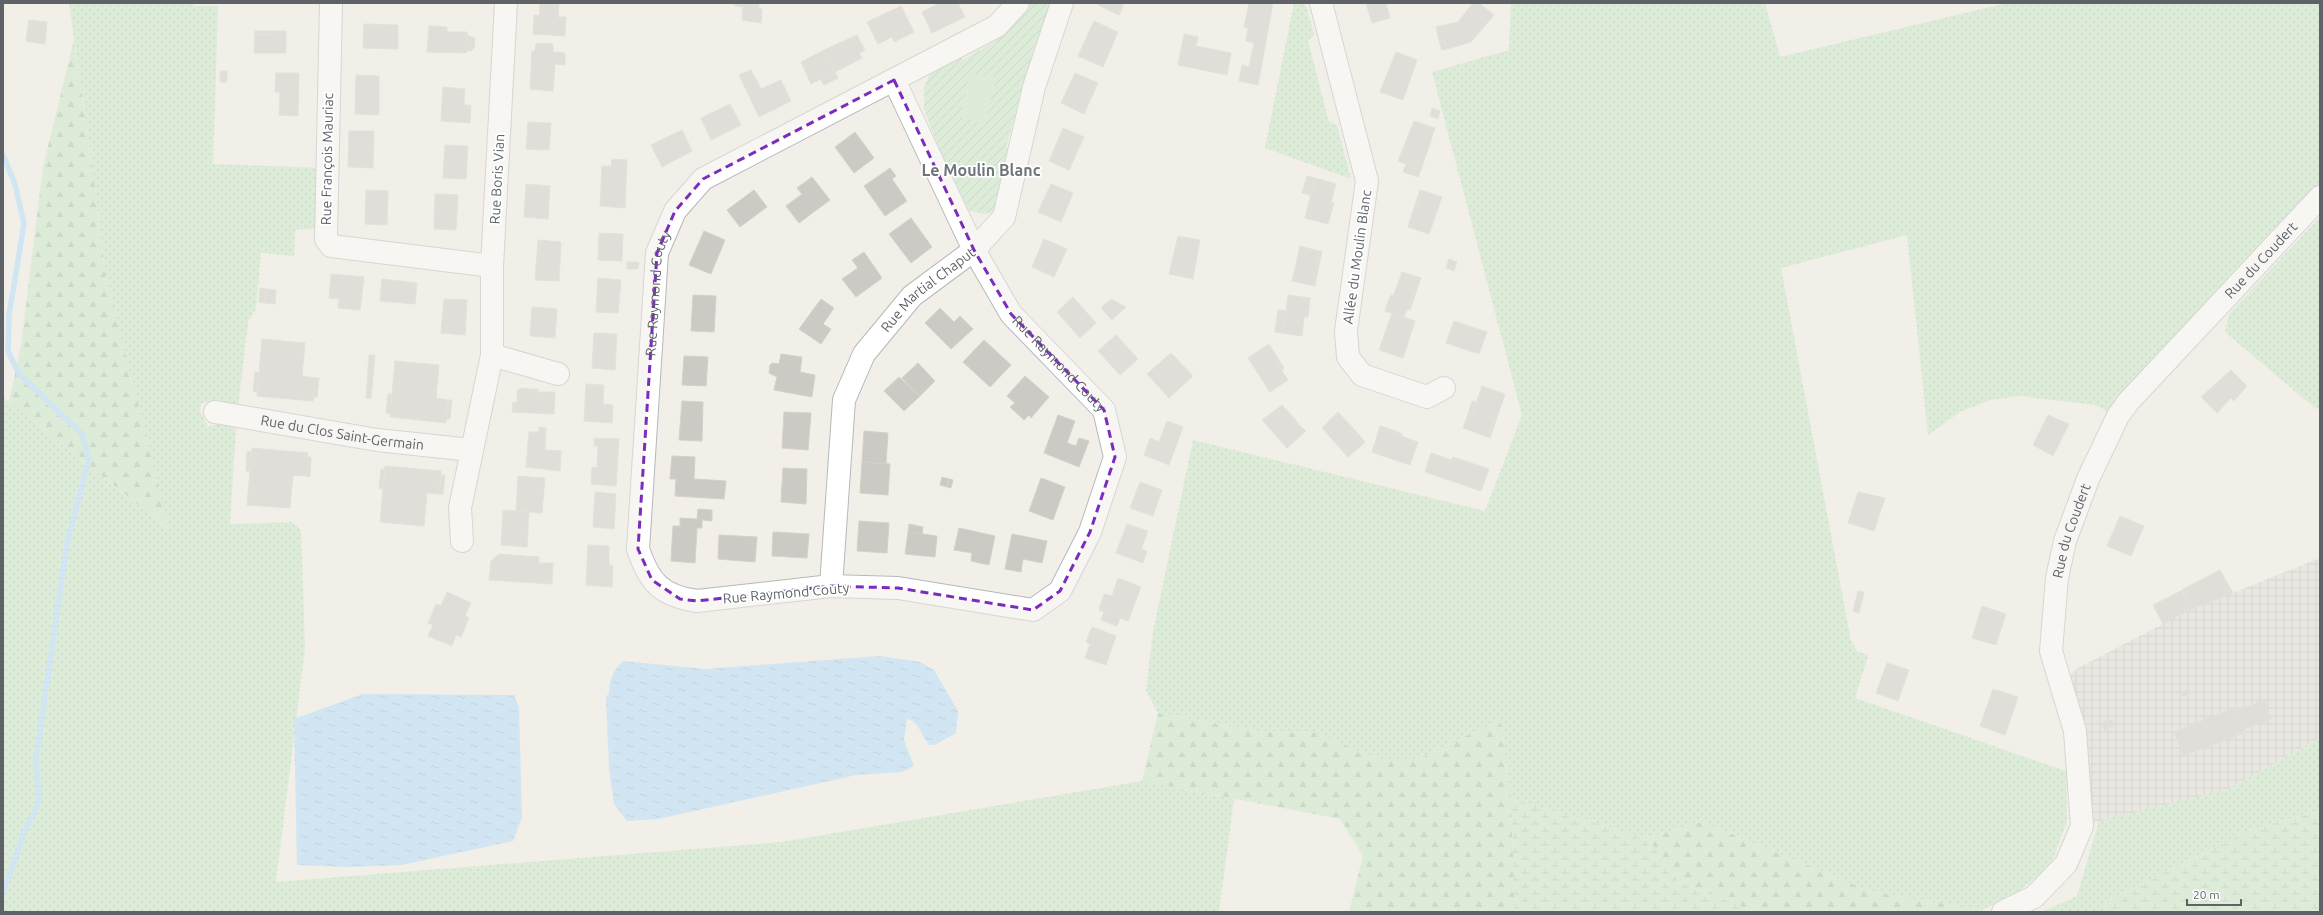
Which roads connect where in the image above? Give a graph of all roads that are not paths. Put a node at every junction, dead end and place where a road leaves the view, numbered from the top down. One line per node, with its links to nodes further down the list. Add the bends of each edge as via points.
1 (331, 3): 9 (street, Rue François Mauriac, via 326,239 331,246)
2 (506, 3): 9 (street, Rue Boris Vian)
3 (1018, 3): 6 (street, Rue Raymond Couty, via 997,26)
4 (1062, 3): 8 (street, Rue Martial Chaput, via 1034,86 1004,216)
5 (1321, 3): 12 (street, Allée du Moulin Blanc, via 1367,180 1346,331 1348,357 1362,375 1427,397)
6 (894, 80): 8 (street, Rue Raymond Couty); 16 (street, Rue Raymond Couty, via 703,179 675,211 657,253 638,549 646,572 662,589 680,599 697,601)
7 (2320, 197): 17 (street, Rue du Coudert, via 2129,401 2118,416 2088,479 2065,541 2057,578 2051,650 2075,731 2082,826 2066,864 2034,897)
8 (974, 250): 16 (street, Rue Martial Chaput, via 912,296 864,354 844,400); 16 (street, Rue Raymond Couty, via 1011,314 1104,410 1115,457 1090,532 1060,591 1033,610 898,588)
9 (492, 266): 10 (street, Rue Boris Vian)
10 (492, 355): 11 (street); 14 (street, Rue Boris Vian)
11 (558, 374)
12 (1444, 388)
13 (215, 412): 14 (street, Rue du Clos Saint-Germain, via 377,440)
14 (471, 450): 15 (street, Rue Boris Vian, via 460,508)
15 (462, 541)
16 (832, 586)
17 (2003, 912)

